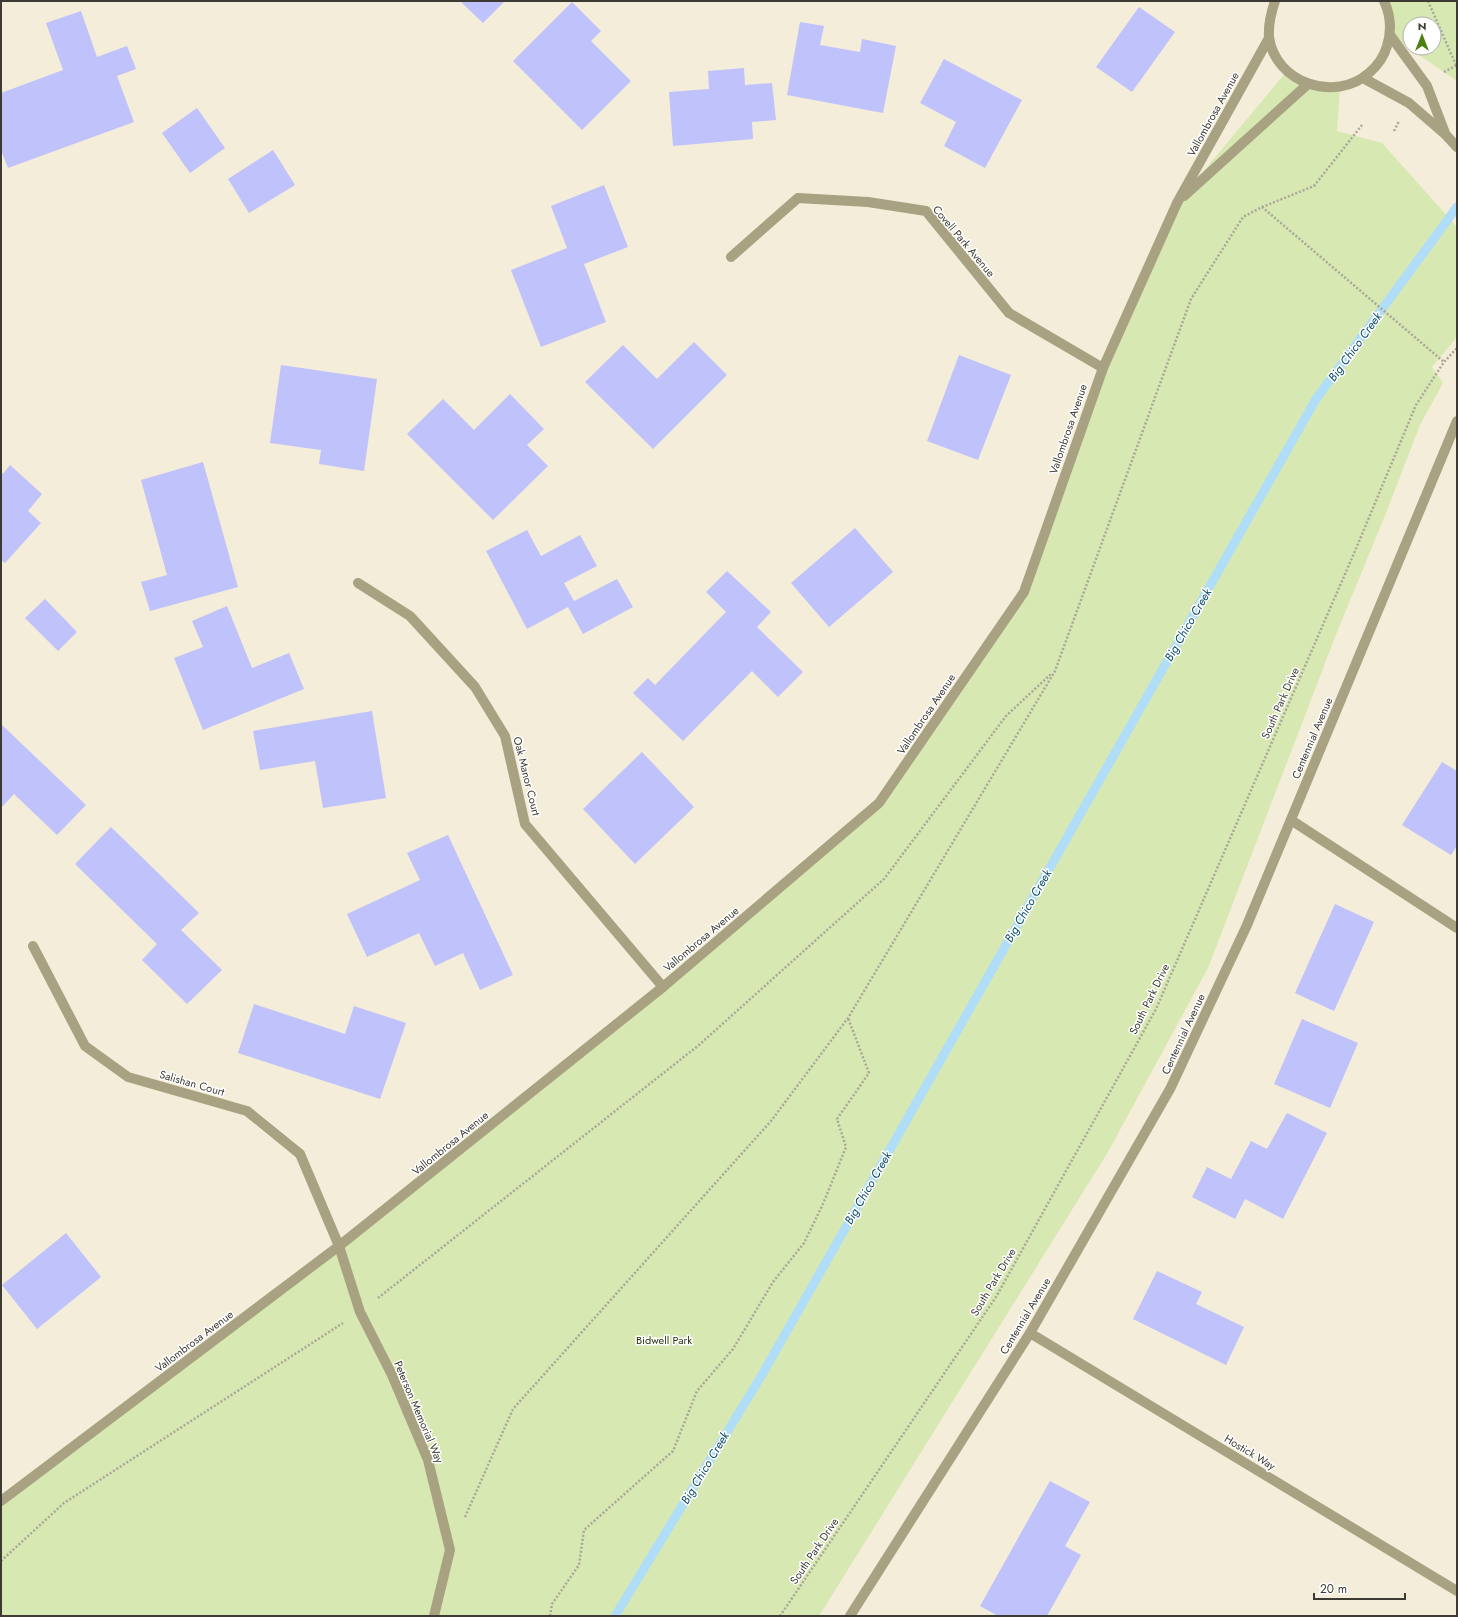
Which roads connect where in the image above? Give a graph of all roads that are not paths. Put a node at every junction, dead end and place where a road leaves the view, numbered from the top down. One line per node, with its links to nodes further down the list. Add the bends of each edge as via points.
1 (1275, 1): 4 (street, via 1269,17)
2 (1384, 1): 3 (street, via 1390,20)
3 (1390, 34): 5 (street, via 1386,52 1376,67); 7 (street, via 1427,86)
4 (1269, 38): 6 (street, via 1274,54 1284,68); 9 (street, Vallombrosa Avenue)
5 (1363, 78): 6 (street, via 1340,87 1324,88); 7 (street, via 1409,103)
6 (1308, 84): 9 (street, Vallombrosa Avenue)
7 (1446, 135): 8 (street)
8 (1457, 147)
9 (1177, 203): 11 (street, Vallombrosa Avenue)
10 (731, 257): 11 (street, Covell Park Avenue, via 798,198 868,202 926,211 1008,313)
11 (1102, 368): 17 (street, Vallombrosa Avenue, via 1024,592 879,803)
12 (1457, 421): 14 (street, Centennial Avenue)
13 (358, 583): 17 (street, Oak Manor Court, via 410,616 475,687 505,736 525,824)
14 (1291, 820): 15 (street); 19 (street, Centennial Avenue, via 1247,925 1170,1089)
15 (1457, 928)
16 (33, 946): 18 (street, Salishan Court, via 85,1046 128,1077 247,1111 300,1154)
17 (664, 987): 18 (street, Vallombrosa Avenue)
18 (339, 1246): 20 (street, Vallombrosa Avenue); 22 (street, Peterson Memorial Way, via 360,1312 392,1375 428,1460 450,1550)
19 (1030, 1333): 21 (street, Hostick Way); 23 (street, Centennial Avenue)
20 (1, 1501)
21 (1457, 1591)
22 (434, 1616)
23 (850, 1616)

